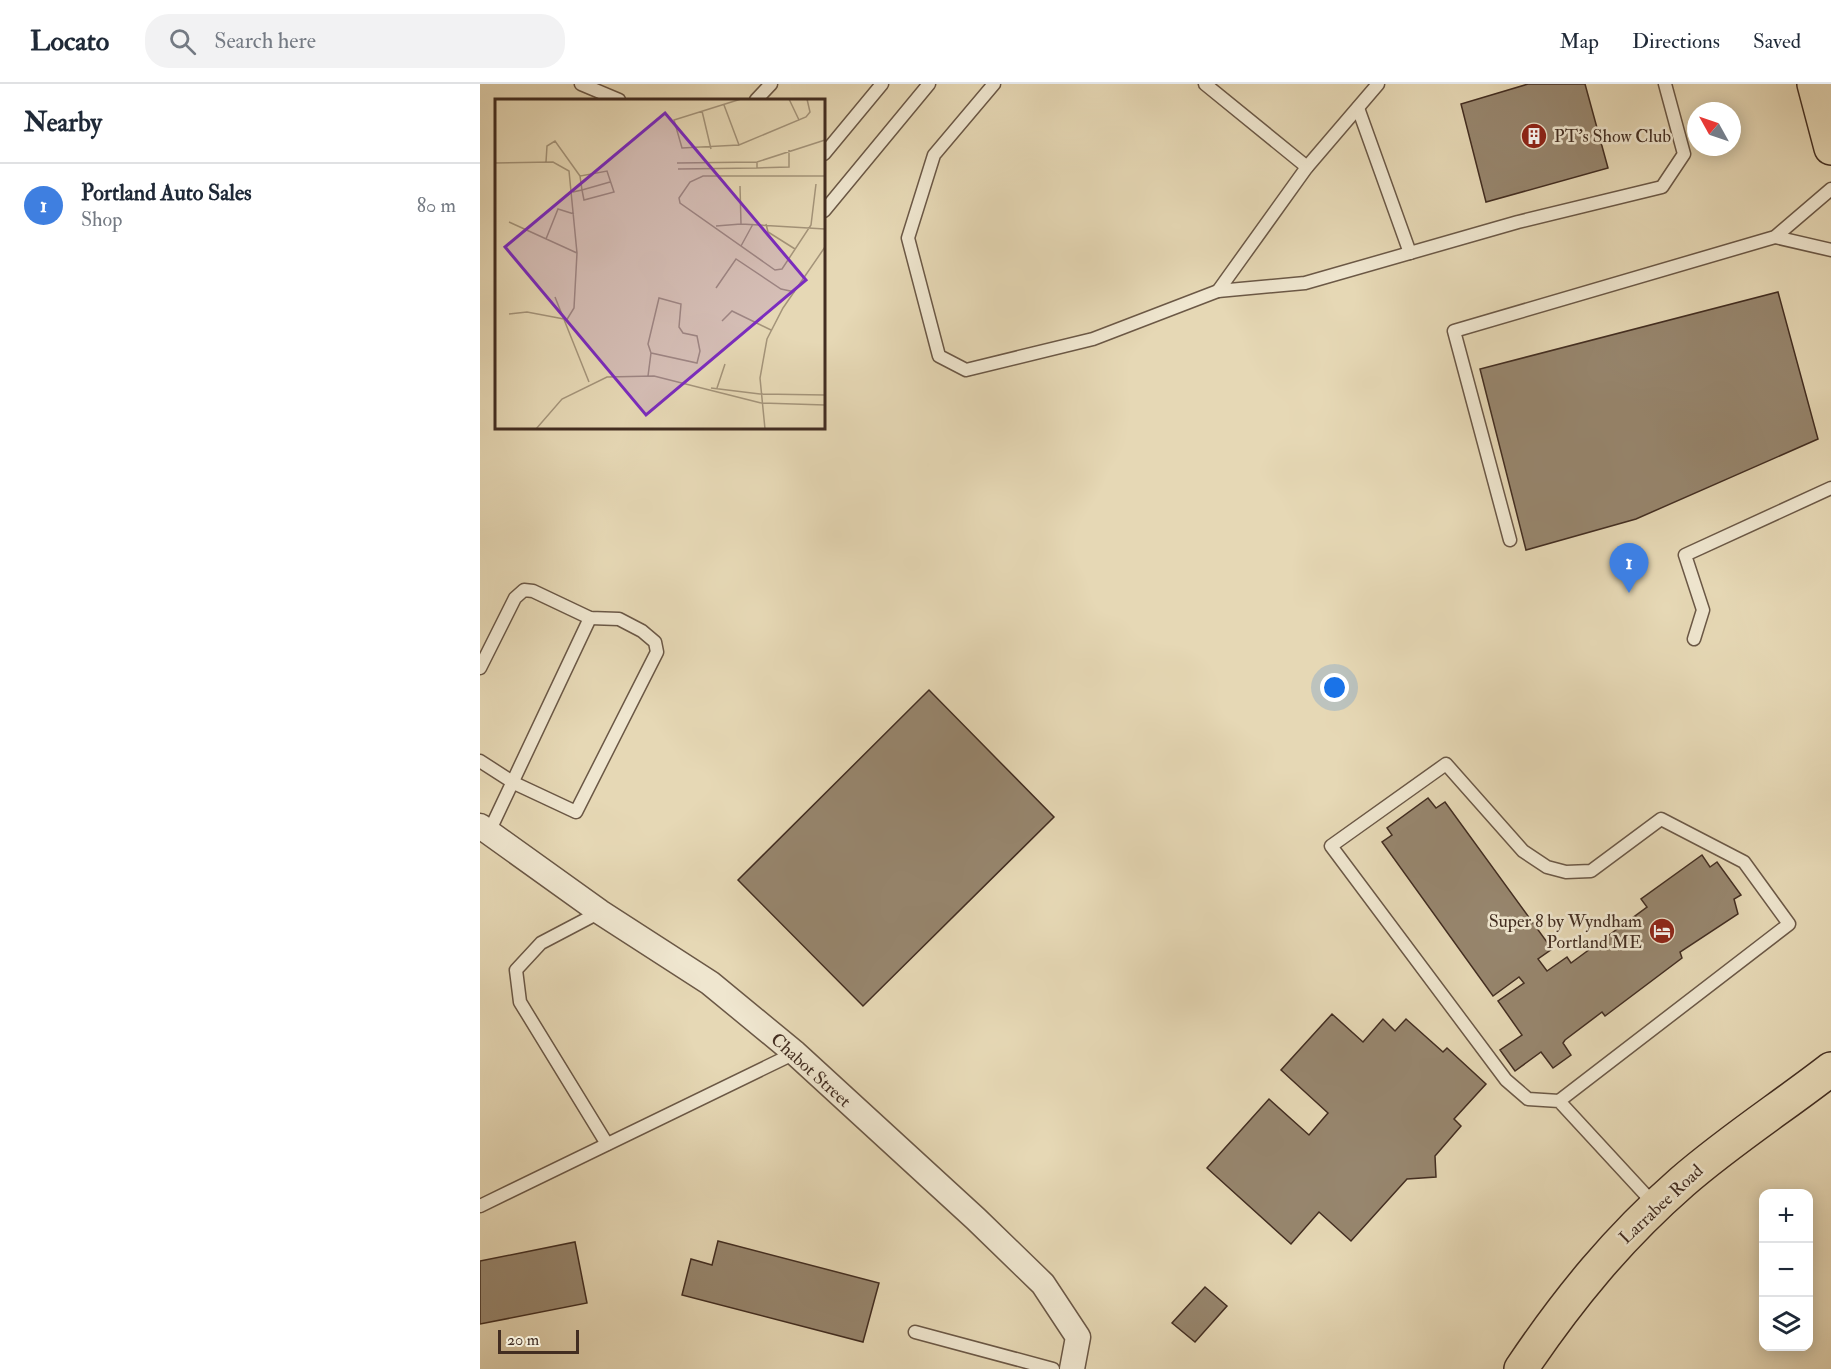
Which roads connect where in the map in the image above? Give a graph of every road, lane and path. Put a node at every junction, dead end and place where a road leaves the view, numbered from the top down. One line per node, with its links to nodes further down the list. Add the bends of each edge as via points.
1 (581, 84): 10 (lane)
2 (771, 84): 11 (lane)
3 (882, 84): 14 (lane)
4 (929, 84): 17 (lane)
5 (994, 84): 21 (lane, via 934,155 908,238 939,356 966,370 1093,339)
6 (1205, 84): 15 (lane)
7 (1378, 84): 12 (lane)
8 (1665, 84): 20 (lane, via 1684,154 1662,187)
9 (1814, 84): 13 (main road)
10 (617, 99)
11 (757, 99)
12 (1358, 108): 15 (lane); 20 (lane)
13 (1831, 148)
14 (825, 153)
15 (1307, 167): 21 (lane)
16 (1831, 189): 18 (lane)
17 (825, 210)
18 (1775, 237): 19 (lane); 23 (lane, via 1454,331)
19 (1831, 250)
20 (1410, 253): 21 (lane, via 1305,283)
21 (1218, 291)
22 (1831, 488): 25 (lane, via 1685,555 1703,610)
23 (1510, 540)
24 (590, 618): 26 (lane, via 524,590 514,598); 28 (lane); 28 (lane, via 619,619 655,642 657,652 576,812)
25 (1694, 639)
26 (480, 668)
27 (480, 761): 28 (lane)
28 (514, 783): 29 (lane)
29 (485, 829): 30 (street, Chabot Street)
30 (600, 912): 31 (street, Chabot Street, via 710,983); 34 (lane, via 541,943 516,970 520,1002)
31 (795, 1053): 34 (lane); 39 (street, Chabot Street, via 1043,1284 1078,1337)
32 (1831, 1069): 36 (main road, Larrabee Road, via 1719,1151)
33 (1559, 1101): 33 (lane, via 1789,924 1744,862 1661,819 1591,871 1566,872 1547,867 1523,851 1446,764 1331,846 1506,1080 1528,1099); 36 (lane)
34 (607, 1144): 35 (lane)
35 (480, 1206)
36 (1656, 1206): 40 (main road, Larrabee Road, via 1581,1285)
37 (915, 1332): 38 (lane)
38 (1053, 1369)
39 (1072, 1369)
40 (1521, 1369)

